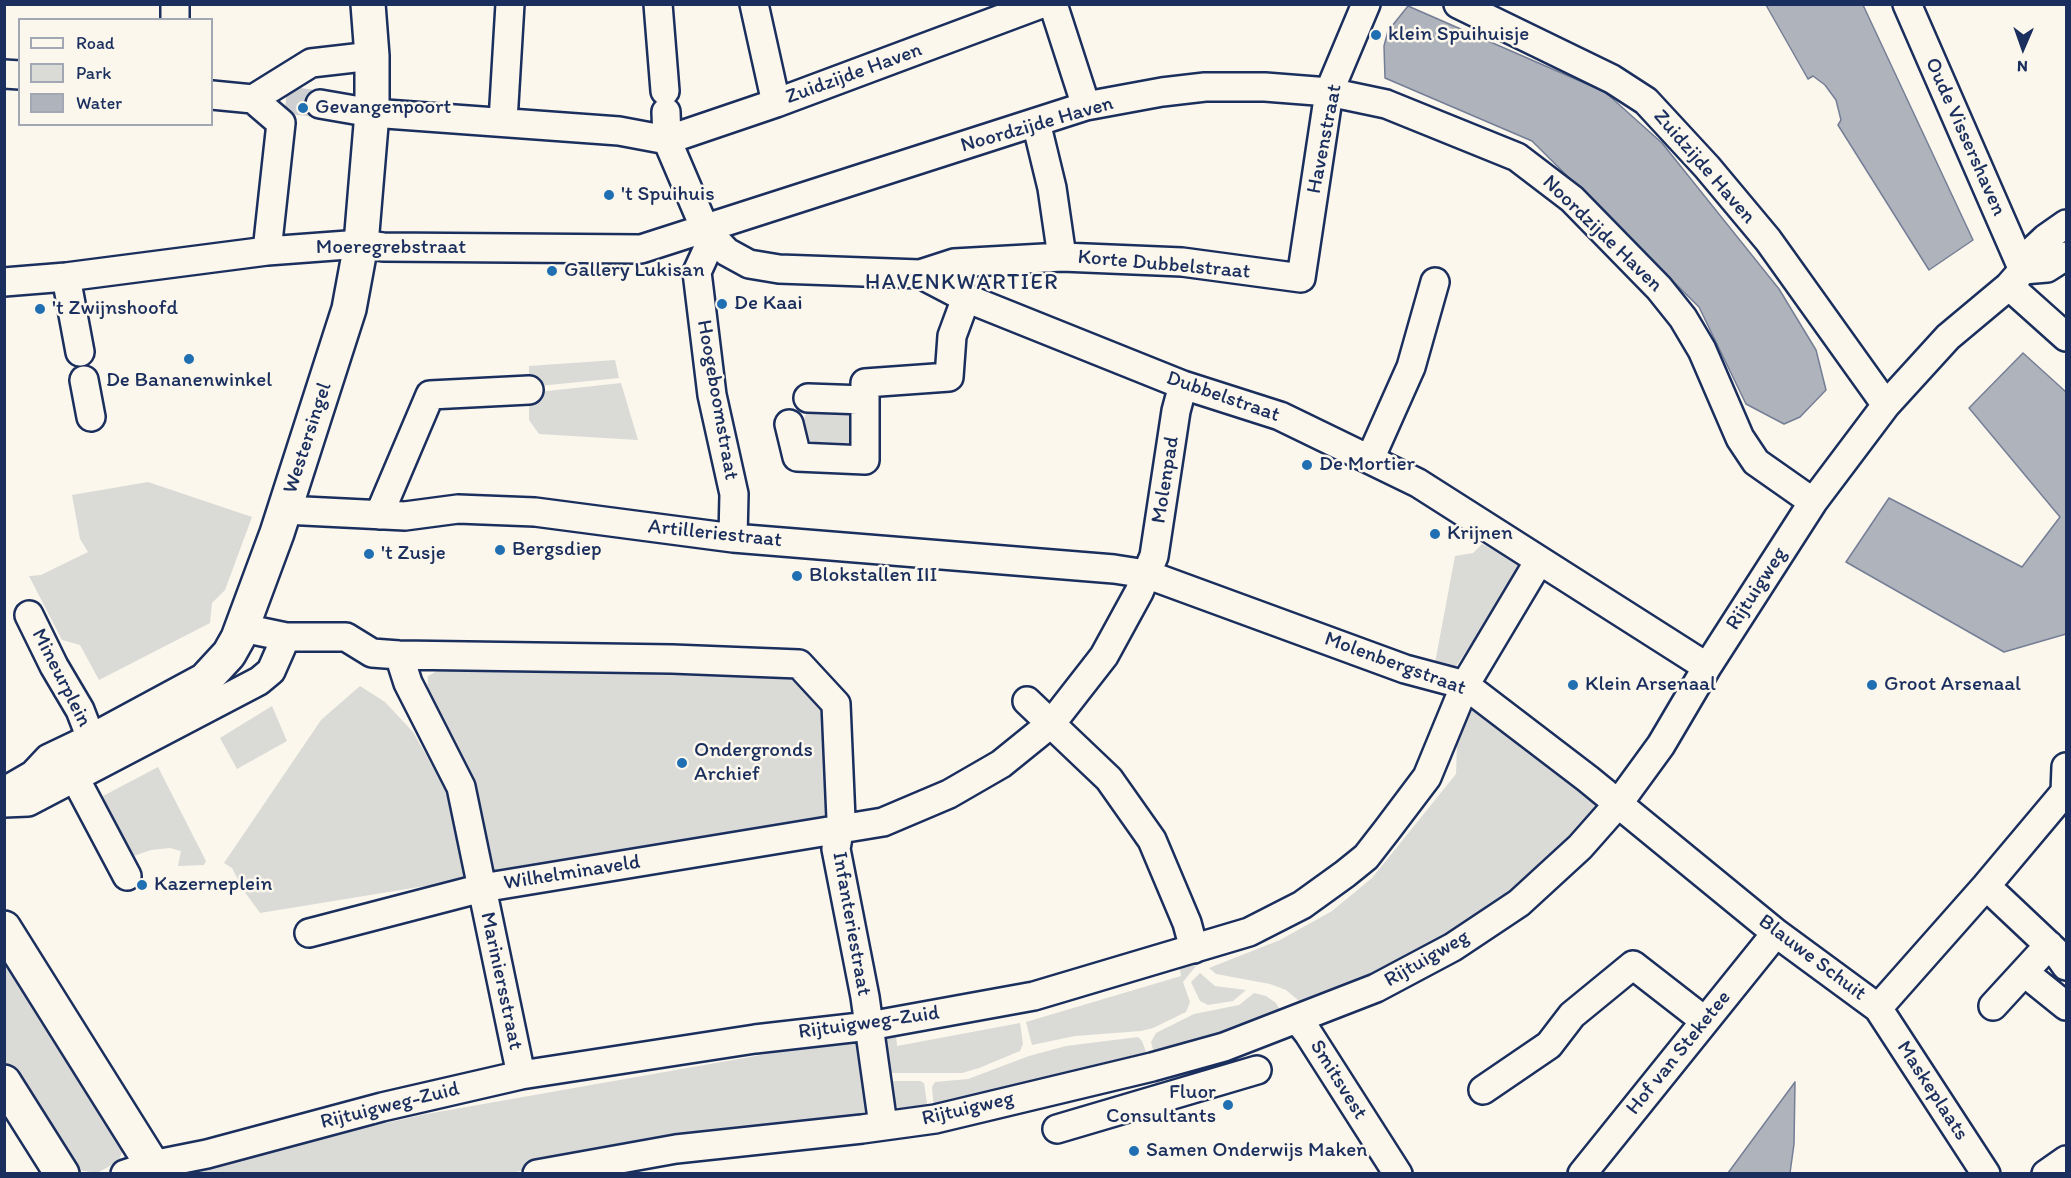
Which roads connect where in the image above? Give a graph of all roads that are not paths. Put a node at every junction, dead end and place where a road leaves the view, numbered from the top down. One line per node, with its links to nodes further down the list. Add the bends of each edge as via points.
1 (368, 4): 9 (main road, Westersingel)
2 (510, 4): 18 (street)
3 (658, 4): 20 (street)
4 (754, 4): 14 (street)
5 (1366, 4): 10 (street, Havenstraat, via 1345,29)
6 (1458, 4): 41 (street, Zuidzijde Haven, via 1612,79 1646,101 1768,240)
7 (1907, 4): 30 (street, Oude Vissershaven)
8 (1041, 5): 14 (street, Zuidzijde Haven); 16 (street)
9 (372, 56): 12 (street, via 311,63); 17 (main road, Westersingel)
10 (1329, 92): 16 (street, Noordzijde Haven, via 1205,87); 29 (street, Havenstraat); 45 (street, Noordzijde Haven, via 1386,104 1517,157 1572,199 1683,318 1702,350 1740,438 1756,462)
11 (213, 95): 12 (street)
12 (253, 99): 13 (street); 24 (street, via 281,123)
13 (286, 100)
14 (776, 103): 20 (street, Zuidzijde Haven)
15 (320, 105): 17 (street, Zuidzijde Haven)
16 (1086, 106): 19 (street, Noordzijde Haven)
17 (372, 113): 18 (street, Zuidzijde Haven); 23 (main road, Westersingel)
18 (503, 121): 20 (street, Zuidzijde Haven, via 619,131)
19 (1036, 122): 22 (street, Noordzijde Haven); 26 (street, via 1052,188)
20 (667, 140): 22 (street)
21 (2067, 224): 30 (street, via 2030,253)
22 (705, 229): 23 (street, Moeregrebstraat, via 641,249); 27 (street, Dubbelstraat, via 727,252 749,264 779,269); 48 (street, Hoogeboomstraat, via 708,248 697,272 712,395 734,494)
23 (362, 244): 24 (street, Moeregrebstraat); 46 (main road, Westersingel, via 349,309)
24 (267, 251): 28 (street, Moeregrebstraat)
25 (2067, 256): 30 (street, via 2047,268)
26 (1062, 257): 27 (street, Korte Dubbelstraat, via 954,263); 29 (street, Korte Dubbelstraat, via 1182,262)
27 (920, 274): 33 (street, Dubbelstraat)
28 (66, 277): 31 (street, Moeregrebstraat); 35 (street)
29 (1301, 278)
30 (2016, 278): 34 (street); 41 (street, Rijtuigweg, via 1948,337)
31 (4, 282)
32 (1435, 282): 44 (street, via 1411,367)
33 (966, 298): 37 (street, Dubbelstraat); 40 (street, via 952,336 949,377 865,383)
34 (2067, 337)
35 (80, 352)
36 (84, 380): 42 (street)
37 (1183, 385): 44 (street, Dubbelstraat, via 1280,416); 50 (street, Molenpad, via 1154,556)
38 (529, 390): 47 (street, via 430,395)
39 (808, 398): 40 (street)
40 (865, 400): 43 (street, via 865,460 797,457)
41 (1886, 405): 45 (street, Rijtuigweg)
42 (91, 417)
43 (789, 424)
44 (1370, 459): 49 (street, Dubbelstraat, via 1418,483)
45 (1813, 502): 55 (street, Rijtuigweg)
46 (284, 510): 47 (street, Artilleriestraat); 52 (main road, Westersingel)
47 (379, 514): 48 (street, Artilleriestraat, via 405,516 458,509 535,512)
48 (733, 538): 50 (street, Artilleriestraat, via 999,569 1109,578)
49 (1539, 561): 55 (street, Dubbelstraat); 56 (street, Rijtuigweg-Zuid)
50 (1146, 574): 56 (street, Molenbergstraat, via 1405,669); 58 (street, Wilhelminaveld, via 1104,656)
51 (29, 615): 59 (street, Mineurplein, via 80,710)
52 (243, 628): 53 (street); 59 (main road, Westersingel, via 229,654 205,680)
53 (286, 637): 54 (street, via 346,638 372,652); 61 (street, Westersingel, via 271,671 260,681)
54 (399, 655): 67 (street, via 800,664 836,704 841,819); 70 (street, Wilhelminaveld, via 408,683 461,787)
55 (1707, 667): 66 (street, Rijtuigweg, via 1661,745)
56 (1465, 685): 66 (street, Molenbergstraat); 75 (street, Rijtuigweg-Zuid, via 1427,777 1366,857 1302,904 1249,932)
57 (1027, 701): 58 (street)
58 (1050, 723): 67 (street, Wilhelminaveld, via 1001,764 949,794 883,822); 75 (street, via 1109,779 1152,840)
59 (92, 741): 61 (main road, Westersingel)
60 (2067, 767): 63 (street, Blauwe Schuit)
61 (63, 769): 62 (main road, Westersingel, via 32,761); 64 (main road, Westersingel, via 35,777); 65 (street, Westersingel, via 28,802); 68 (street)
62 (4, 777)
63 (2066, 777): 69 (street, Blauwe Schuit, via 2065,792)
64 (4, 795)
65 (4, 803)
66 (1617, 804): 73 (street, Blauwe Schuit); 81 (street, Rijtuigweg, via 1580,847 1519,903 1453,947 1376,988)
67 (838, 830): 70 (street, Wilhelminaveld); 83 (street, Infanteriestraat, via 836,849)
68 (127, 876)
69 (1986, 886): 74 (street); 80 (street, Blauwe Schuit)
70 (482, 888): 72 (street); 86 (street, Mariniersstraat)
71 (4, 928): 93 (main road)
72 (309, 933)
73 (1776, 933): 80 (street, Blauwe Schuit); 82 (street, Hof van Steketee)
74 (2049, 945): 76 (street); 77 (street)
75 (1194, 949): 83 (street, Rijtuigweg-Zuid, via 1034,996)
76 (2067, 966)
77 (2025, 973): 78 (street); 79 (street)
78 (1993, 1006)
79 (2067, 1006)
80 (1878, 1008): 98 (street, Maskeplaats)
81 (1297, 1019): 84 (street, Rijtuigweg, via 1224,1047); 96 (street, Smitsvest)
82 (1705, 1021): 88 (street, via 1633,965 1572,1016 1549,1045); 97 (street, Hof van Steketee)
83 (869, 1026): 86 (street, Rijtuigweg-Zuid); 90 (street, Infanteriestraat)
84 (1152, 1067): 89 (street); 90 (street, Rijtuigweg, via 935,1119)
85 (1257, 1070): 89 (street)
86 (520, 1075): 93 (street, Rijtuigweg-Zuid, via 382,1107)
87 (4, 1082): 94 (main road)
88 (1484, 1090)
89 (1161, 1098): 91 (street)
90 (883, 1125): 95 (street, Rijtuigweg, via 676,1149)
91 (1057, 1129)
92 (2067, 1160): 99 (street)
93 (145, 1171)
94 (62, 1173)
95 (537, 1173)
96 (1398, 1173)
97 (1582, 1173)
98 (1986, 1173)
99 (2046, 1173)

